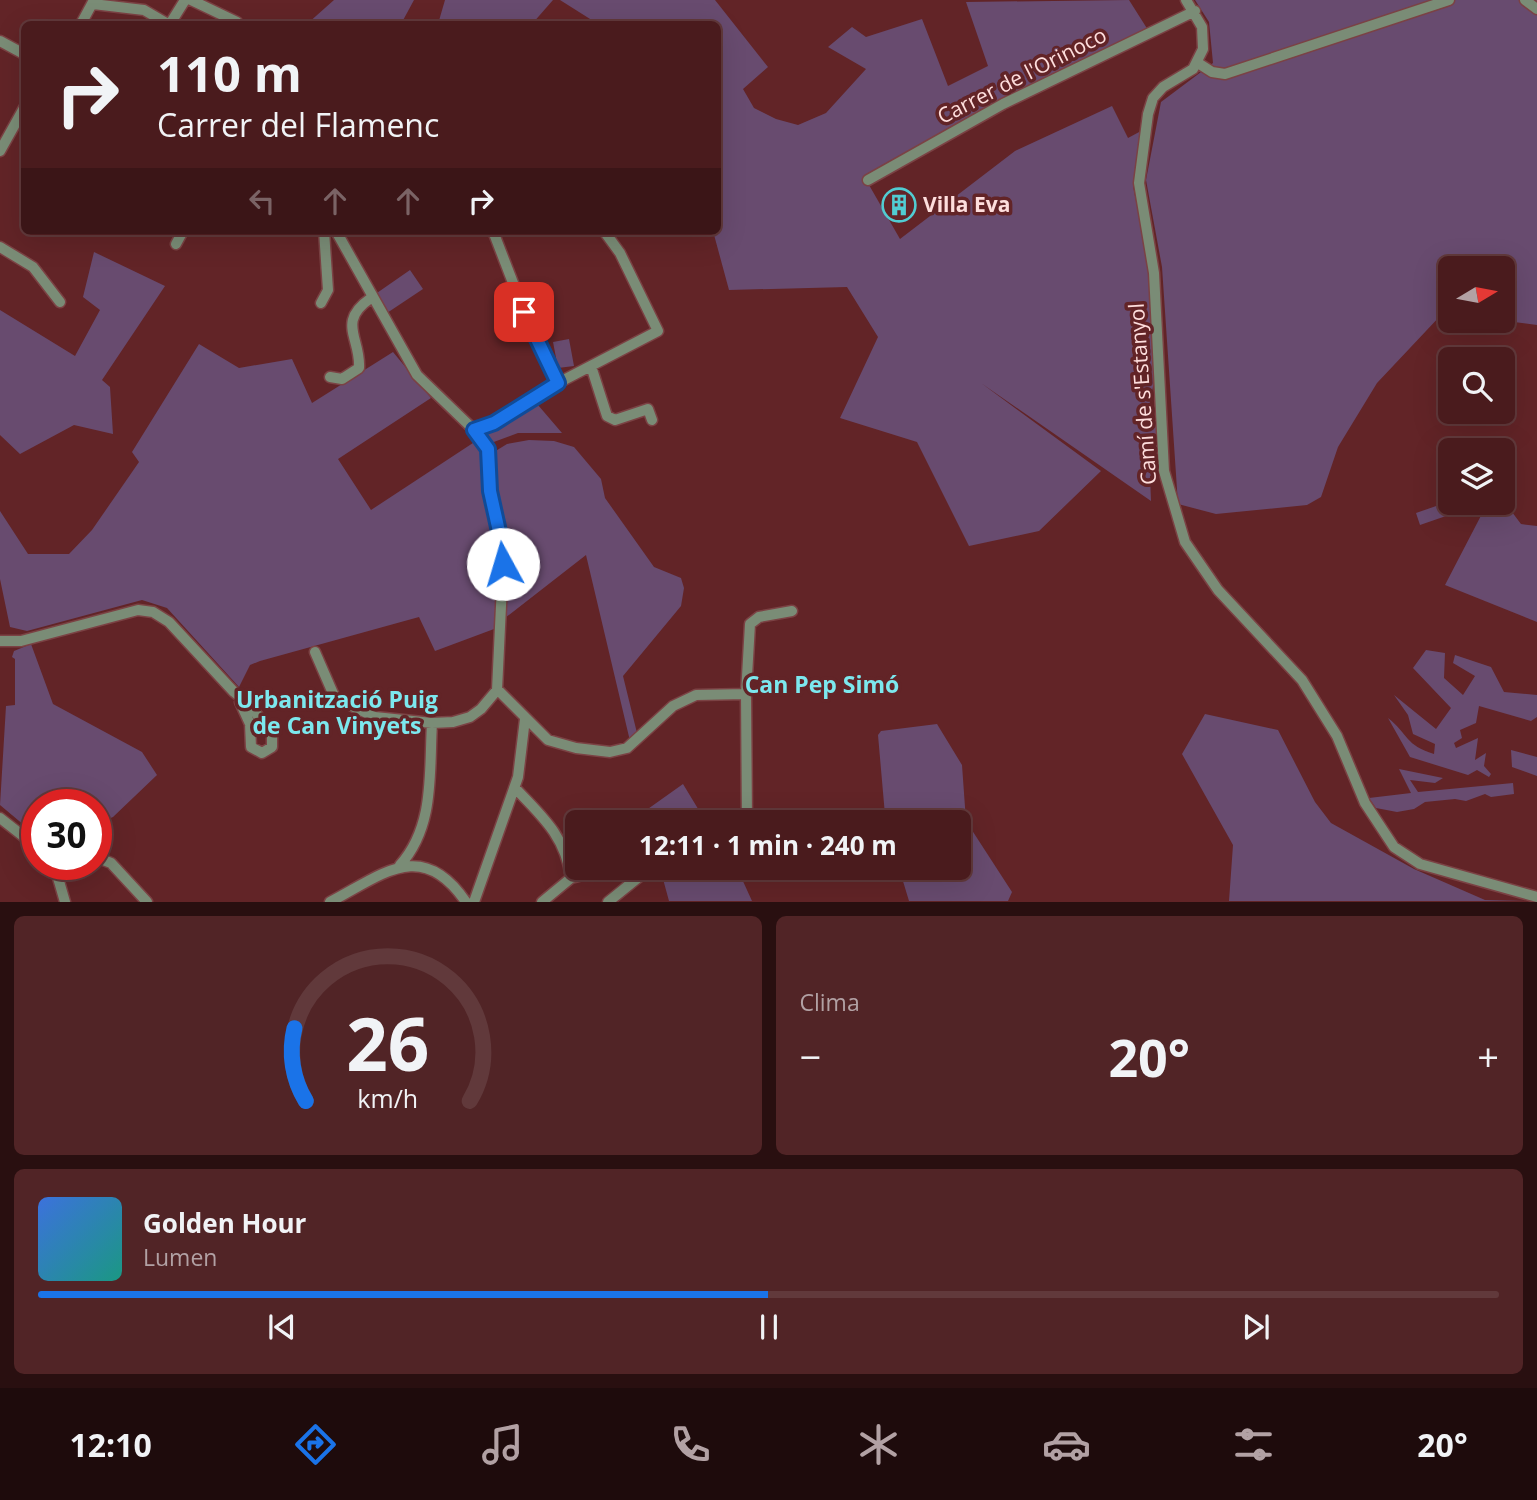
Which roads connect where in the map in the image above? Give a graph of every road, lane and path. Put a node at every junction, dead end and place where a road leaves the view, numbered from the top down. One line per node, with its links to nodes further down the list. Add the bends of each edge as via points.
1 (185, 0): 11 (street)
2 (191, 0): 12 (street)
3 (1186, 0): 8 (street)
4 (1449, 0): 15 (street, via 1226,74)
5 (1525, 0): 7 (street)
6 (94, 2): 9 (street); 10 (street, via 105,8 144,10)
7 (1537, 9)
8 (1195, 11): 15 (street, via 1203,34); 18 (street, Carrer de l'Orinoco, via 1003,104)
9 (82, 21)
10 (164, 21)
11 (171, 21)
12 (235, 21)
13 (0, 41): 14 (street)
14 (21, 52)
15 (1198, 63): 54 (street, Camí de s'Estanyol, via 1153,98 1139,183 1154,273 1164,471 1185,542 1218,590 1302,680 1336,736 1365,803 1394,847 1420,864)
16 (21, 113): 17 (street)
17 (0, 151)
18 (868, 180)
19 (181, 235): 24 (street)
20 (324, 235): 28 (street, via 328,290)
21 (338, 235): 26 (street)
22 (496, 235): 31 (street, via 532,332)
23 (607, 235): 29 (street, via 658,331)
24 (176, 244)
25 (0, 247): 27 (street, via 33,267)
26 (371, 298): 30 (street, via 354,316 359,368 342,379); 33 (street, via 417,375)
27 (60, 302)
28 (321, 303)
29 (591, 366): 31 (street); 32 (street, via 607,416 615,419 648,409)
30 (330, 377)
31 (558, 383): 33 (street, via 494,423)
32 (652, 420)
33 (474, 430): 37 (street, via 488,449 490,491 502,545)
34 (792, 611): 39 (street, via 759,617 750,624)
35 (0, 641): 38 (street, via 21,641 146,610 169,622)
36 (315, 652): 41 (street, via 340,703 375,717)
37 (497, 689): 40 (street); 41 (street, via 470,717)
38 (234, 692): 42 (street); 43 (street, via 246,710)
39 (746, 694): 40 (street, via 696,695 673,706 627,748 610,752 548,740); 45 (street)
40 (525, 719): 44 (street)
41 (432, 723): 50 (street, via 427,812 413,851)
42 (267, 729): 43 (street); 43 (street, via 274,741 262,753 251,747)
43 (251, 733)
44 (515, 788): 48 (street, via 559,836); 59 (street)
45 (747, 810)
46 (0, 818): 47 (street)
47 (21, 834)
48 (565, 852)
49 (112, 864): 56 (street)
50 (400, 865): 57 (street); 58 (street, via 429,867 449,880)
51 (59, 880): 55 (street)
52 (568, 880): 60 (street)
53 (635, 880): 61 (street)
54 (1537, 897)
55 (65, 901)
56 (147, 901)
57 (330, 901)
58 (466, 901)
59 (474, 901)
60 (542, 901)
61 (608, 901)

